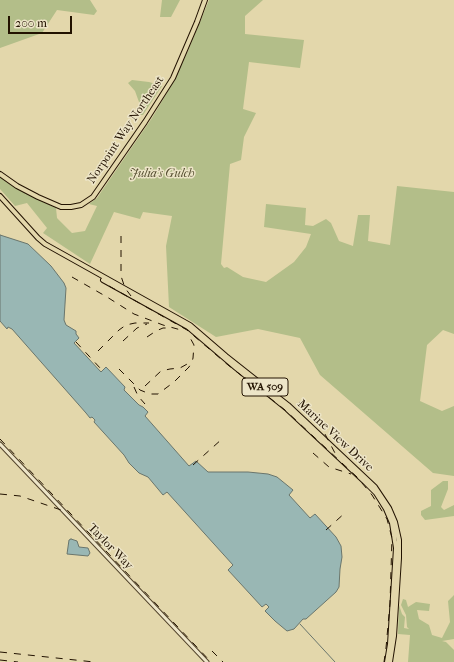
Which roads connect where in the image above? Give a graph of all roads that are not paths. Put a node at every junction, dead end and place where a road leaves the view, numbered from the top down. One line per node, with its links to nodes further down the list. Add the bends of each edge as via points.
1 (205, 0): 2 (main road, Norpoint Way Northeast, via 170,83 93,197 76,206 61,207 17,186)
2 (0, 174)
3 (0, 196): 8 (main road, Marine View Drive / WA 509, via 45,244 190,325 288,405 375,487 389,508 398,540 394,636)
4 (0, 200): 7 (main road, Marine View Drive / WA 509, via 47,248 188,327 290,412 376,493 392,523 396,548)
5 (0, 444): 6 (street, Taylor Way)
6 (207, 662)
7 (387, 662)
8 (390, 662)

